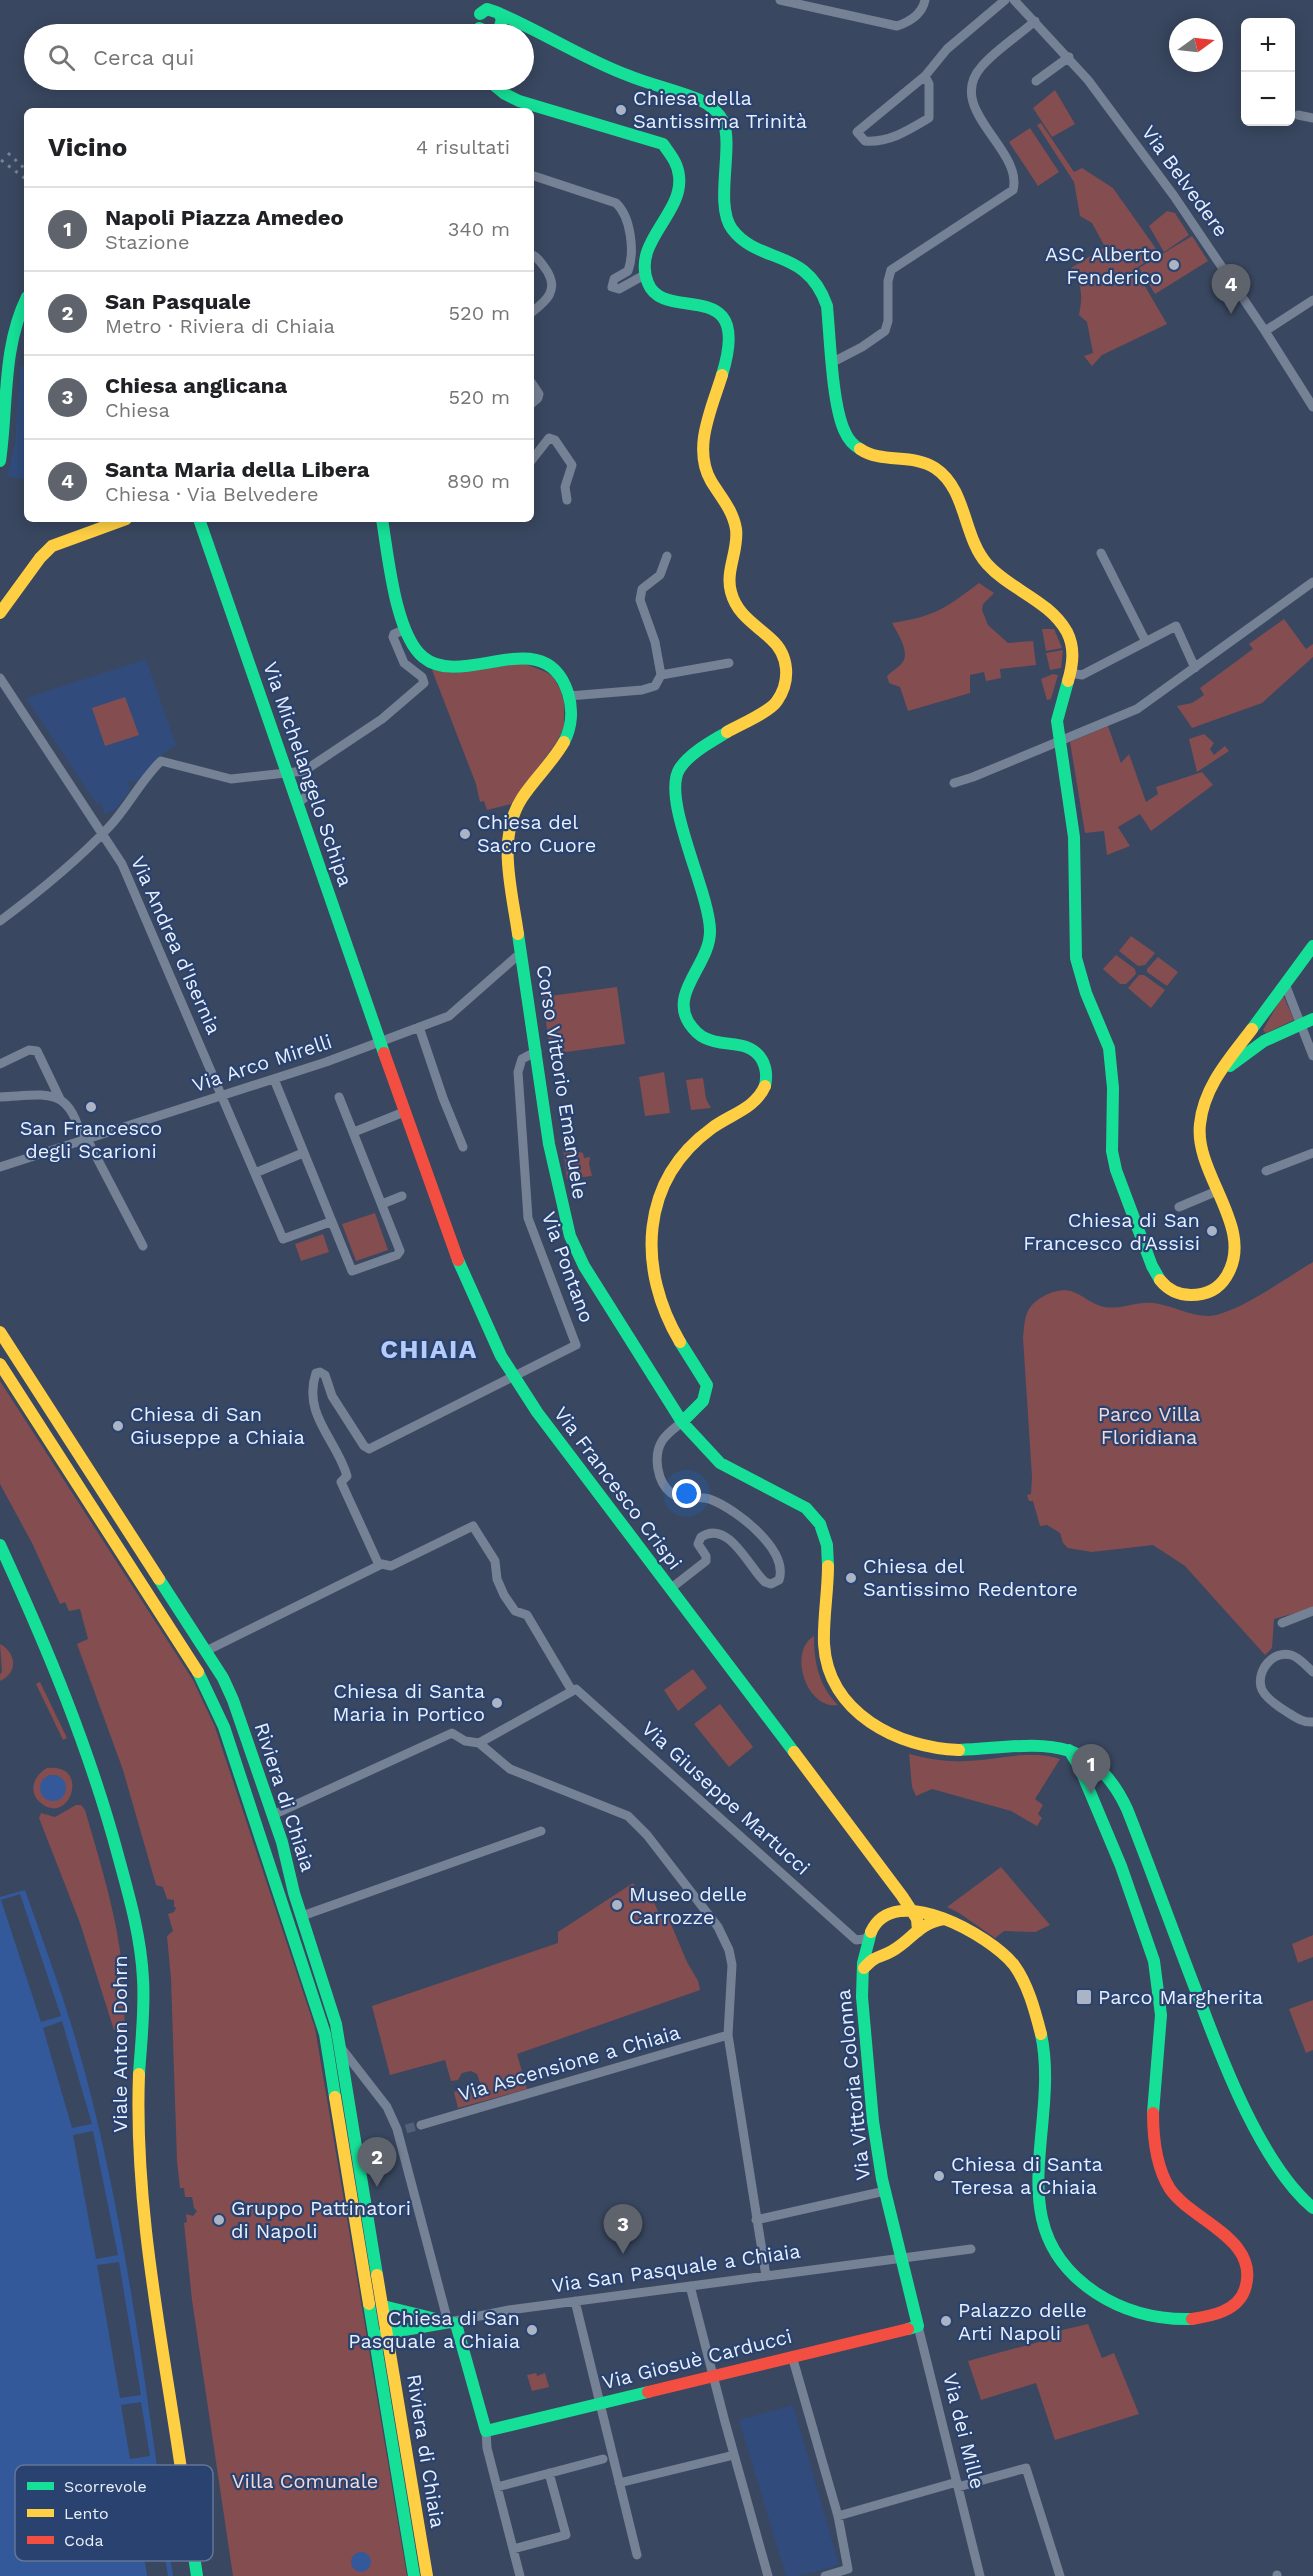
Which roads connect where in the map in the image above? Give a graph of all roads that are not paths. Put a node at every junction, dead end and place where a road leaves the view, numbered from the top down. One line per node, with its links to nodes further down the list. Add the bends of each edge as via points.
1 (484, 0): 7 (street)
2 (780, 0): 3 (street, via 897,26 917,15)
3 (925, 0)
4 (1005, 0): 14 (street, via 947,49)
5 (1014, 0): 8 (street, Via Belvedere)
6 (494, 7): 7 (street); 10 (street, via 502,21); 11 (street)
7 (480, 14): 9 (street, via 478,19)
8 (1035, 21): 13 (street, Via Belvedere); 26 (street, via 981,66 972,90 976,113 1014,173 1013,190 891,270 885,331)
9 (483, 24)
10 (498, 24)
11 (520, 24)
12 (534, 29): 26 (street, via 626,75 714,108 726,134 724,190 732,229 750,244 791,261 809,274 827,306)
13 (1069, 57): 15 (street); 25 (street, Via Belvedere, via 1174,196)
14 (925, 76): 14 (street, via 857,132 865,141 896,136 929,118)
15 (1036, 81)
16 (500, 90): 21 (street, via 519,101 663,144 675,157 678,194 648,249)
17 (1298, 115): 18 (street)
18 (1313, 118)
19 (534, 176): 21 (street, via 616,203 633,250 628,271 614,279 612,287 619,289)
20 (534, 256): 24 (street, via 550,276 553,288 548,299)
21 (646, 274): 86 (street, via 653,290 663,298 706,304 720,314 728,328 729,347 704,434 703,459 714,490 736,526 729,590 738,612 777,643 787,668 785,687 777,702 694,754 681,768 674,791 710,922 710,943 686,988 684,1013 693,1028 707,1039 749,1046 764,1063 767,1076 763,1091 754,1102 711,1129 670,1173 652,1223 651,1269 660,1302 707,1385 703,1401)
22 (1313, 300): 25 (street)
23 (24, 302): 31 (street, via 10,334)
24 (534, 311)
25 (1265, 331): 29 (street, Via Belvedere)
26 (833, 362): 44 (street, via 841,427 851,444 871,454 937,470 954,493 979,554 987,564 1062,624 1073,648)
27 (534, 386): 28 (street, via 539,394)
28 (534, 401)
29 (1313, 407)
30 (534, 457): 32 (street, via 549,438 555,440 572,465 565,487)
31 (0, 461)
32 (567, 500)
33 (118, 522): 39 (street, via 52,546)
34 (200, 522): 51 (street, Via Michelangelo Schipa)
35 (383, 522): 40 (street)
36 (1101, 553): 41 (street)
37 (667, 556): 45 (street, via 660,575 642,589 640,600 655,642)
38 (1313, 582): 43 (street)
39 (0, 613)
40 (406, 629): 47 (street, via 414,648 432,664 453,667 524,657 554,670); 49 (street, via 393,637 402,660 424,679 423,684 382,720)
41 (1146, 642): 43 (street, via 1176,626); 44 (street, via 1082,675)
42 (729, 663): 45 (street)
43 (1195, 668): 48 (street, via 1137,709)
44 (1070, 673): 48 (street, via 1059,705)
45 (661, 675): 47 (street, via 654,687 642,690)
46 (1, 683): 64 (street, Via Andrea d'Isernia, via 122,864)
47 (569, 696): 59 (street, Corso Vittorio Emanuele, via 571,723 567,737 523,795 512,816 508,838 508,866)
48 (1060, 741): 50 (street); 77 (street, via 1074,837 1076,958 1109,1048 1112,1151 1152,1266 1174,1292 1208,1293 1219,1287 1235,1263 1236,1243)
49 (303, 771): 51 (street, via 309,794); 52 (street, via 231,779 161,761 111,825 84,852)
50 (954, 783)
51 (297, 801): 58 (street, Via Michelangelo Schipa)
52 (0, 921)
53 (1313, 946): 55 (street)
54 (516, 957): 57 (street, Via Arco Mirelli, via 453,1013)
55 (1285, 984): 56 (street); 62 (street)
56 (1307, 1022): 60 (street); 62 (street, via 1264,1041)
57 (419, 1027): 58 (street, Via Arco Mirelli); 71 (street)
58 (379, 1042): 63 (street, Via Arco Mirelli); 68 (street, Via Francesco Crispi)
59 (537, 1052): 85 (street, Via Pontano, via 522,1059 518,1072 528,1218 576,1345); 86 (street, Corso Vittorio Emanuele, via 549,1144 570,1236 584,1266)
60 (1313, 1056)
61 (0, 1064): 67 (street, via 28,1050 38,1053)
62 (1220, 1075): 77 (street, via 1209,1092 1200,1138)
63 (274, 1079): 64 (street, Via Arco Mirelli); 72 (street)
64 (222, 1096): 70 (street, Via Arco Mirelli); 76 (street, Via Andrea d'Isernia)
65 (0, 1097): 67 (street, via 49,1095)
66 (339, 1097): 69 (street)
67 (60, 1099): 70 (street, via 67,1104)
68 (404, 1112): 69 (street); 85 (street, Via Francesco Crispi, via 456,1258)
69 (354, 1132): 79 (street)
70 (84, 1140): 74 (street, Via Arco Mirelli); 82 (street)
71 (462, 1147)
72 (303, 1153): 76 (street); 81 (street)
73 (1313, 1153): 75 (street)
74 (0, 1167)
75 (1266, 1171)
76 (255, 1173): 81 (street, Via Andrea d'Isernia, via 283,1239)
77 (1217, 1191): 80 (street)
78 (402, 1196): 79 (street)
79 (382, 1204): 81 (street, via 399,1253 360,1269 350,1270)
80 (1179, 1207)
81 (330, 1222)
82 (143, 1246)
83 (0, 1332): 92 (street, Riviera di Chiaia)
84 (0, 1364): 124 (street, Riviera di Chiaia, via 198,1671 221,1720 323,2026)
85 (513, 1377): 88 (street, Via Pontano, via 369,1449 332,1396 324,1375 316,1373 312,1390 314,1408 343,1464 346,1476 341,1482); 89 (street, Via Francesco Crispi)
86 (682, 1422): 89 (street, via 658,1450 658,1468 667,1488 674,1495 712,1500 742,1520 771,1547 780,1576 779,1581 765,1582 733,1543 721,1535 709,1534 702,1536 698,1544 706,1561); 97 (street, Corso Vittorio Emanuele, via 720,1463 817,1517 828,1545 824,1660 838,1692 861,1716 904,1741 933,1748 961,1750 1034,1743)
87 (0, 1545): 131 (street, Viale Anton Dohrn, via 83,1739 137,1927 143,1980 139,2161)
88 (381, 1565): 92 (street); 94 (street, Via Giuseppe Martucci, via 391,1566 473,1526 495,1561 497,1582 505,1598 515,1611 527,1615)
89 (670, 1589): 102 (street, Via Francesco Crispi)
90 (1313, 1611): 91 (street)
91 (1282, 1623)
92 (206, 1651): 100 (street, Riviera di Chiaia, via 231,1693)
93 (1313, 1672): 95 (street, via 1293,1655 1285,1654 1267,1663 1260,1680 1261,1689 1281,1709 1300,1720)
94 (572, 1691): 96 (street); 106 (street, Via Giuseppe Martucci, via 576,1689 855,1938)
95 (1313, 1722)
96 (479, 1743): 100 (street, via 450,1733); 109 (street, via 510,1769 621,1812 641,1829 722,1933 732,1965)
97 (1068, 1749): 98 (street, Corso Vittorio Emanuele, via 1099,1767); 99 (street)
98 (1112, 1781): 99 (street, via 1097,1773); 113 (street, Corso Vittorio Emanuele, via 1238,2096 1287,2178)
99 (1090, 1791): 104 (street, via 1139,1912 1156,1967 1161,2019 1153,2123 1158,2159 1175,2195 1241,2251 1247,2282 1243,2294 1233,2304 1204,2319 1153,2317 1089,2289 1059,2260 1042,2224 1036,2194 1046,2062 1027,1995 1019,1973 1005,1956)
100 (273, 1815): 103 (street, Riviera di Chiaia)
101 (541, 1831): 103 (street)
102 (910, 1910): 104 (street); 105 (street, via 917,1919); 106 (street, via 890,1914 873,1927)
103 (302, 1916): 110 (street, Riviera di Chiaia)
104 (945, 1919): 105 (street, via 928,1922)
105 (918, 1931): 107 (street)
106 (871, 1935): 107 (street); 108 (street, Via Vittoria Colonna)
107 (885, 1953): 108 (street, via 869,1961)
108 (862, 1974): 112 (street, Via Vittoria Colonna, via 872,2110)
109 (728, 2035): 111 (street, Via Ascensione a Chiaia); 114 (street)
110 (340, 2047): 120 (street, Riviera di Chiaia); 121 (street, via 402,2130)
111 (421, 2125)
112 (885, 2191): 114 (street); 116 (street, Via dei Mille)
113 (1313, 2208)
114 (756, 2220): 117 (street)
115 (971, 2249): 116 (street, Via San Pasquale a Chiaia)
116 (902, 2258): 117 (street, Via San Pasquale a Chiaia); 122 (street, Via dei Mille)
117 (766, 2276): 118 (street, Via San Pasquale a Chiaia)
118 (690, 2286): 119 (street, Via San Pasquale a Chiaia); 126 (street)
119 (575, 2301): 121 (street, Via San Pasquale a Chiaia); 127 (street)
120 (383, 2306): 121 (street); 123 (street, Riviera di Chiaia)
121 (449, 2322): 123 (street, Via San Pasquale a Chiaia); 128 (street, via 459,2328)
122 (918, 2326): 125 (street, Via Giosuè Carducci); 134 (street, Via dei Mille)
123 (387, 2333): 124 (street); 142 (street, Riviera di Chiaia)
124 (375, 2338): 141 (street, Riviera di Chiaia)
125 (792, 2356): 126 (street, Via Giosuè Carducci); 136 (street)
126 (712, 2376): 127 (street, Via Giosuè Carducci); 129 (street)
127 (599, 2403): 128 (street, Via Giosuè Carducci); 133 (street)
128 (486, 2431): 135 (street)
129 (734, 2455): 133 (street); 144 (street)
130 (603, 2459): 132 (street)
131 (179, 2465)
132 (549, 2473): 135 (street); 137 (street, via 566,2535)
133 (619, 2482): 138 (street)
134 (958, 2485): 136 (street); 146 (street, Via dei Mille); 147 (street, via 1026,2468)
135 (497, 2487): 137 (street)
136 (838, 2516): 145 (street, via 848,2570)
137 (513, 2549): 143 (street)
138 (637, 2555)
139 (194, 2561): 140 (street, Viale Anton Dohrn)
140 (196, 2576)
141 (414, 2576)
142 (427, 2576)
143 (520, 2576)
144 (768, 2576)
145 (825, 2576)
146 (980, 2576)
147 (1060, 2576)

